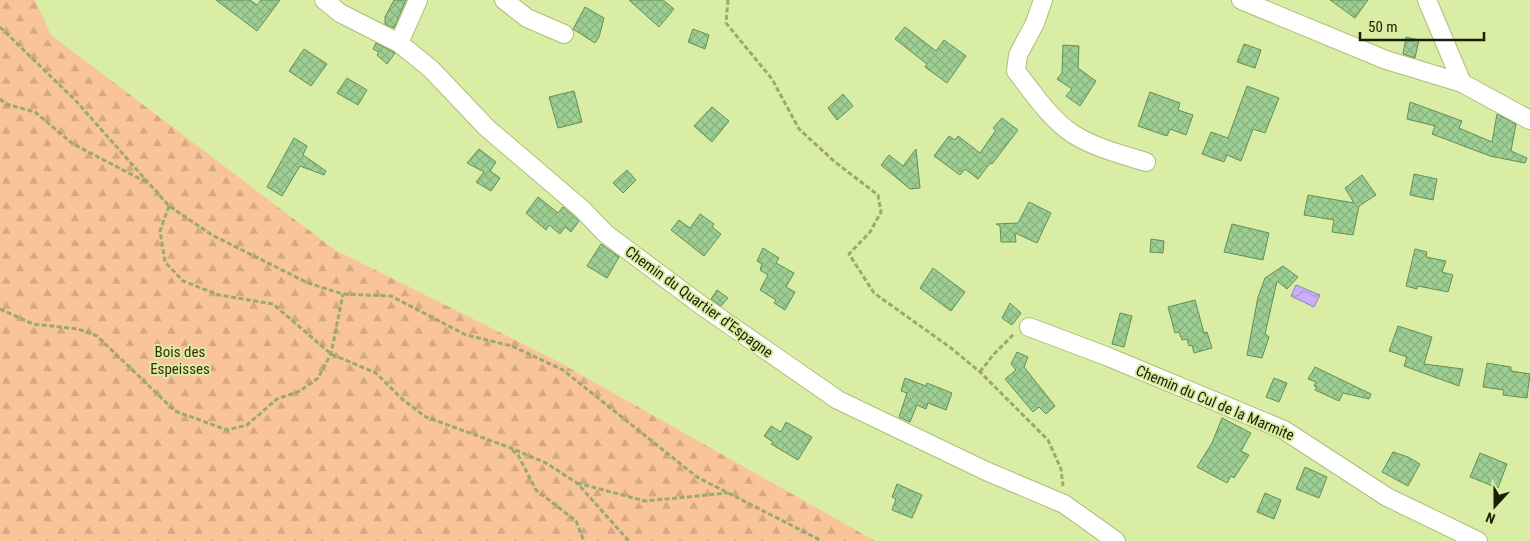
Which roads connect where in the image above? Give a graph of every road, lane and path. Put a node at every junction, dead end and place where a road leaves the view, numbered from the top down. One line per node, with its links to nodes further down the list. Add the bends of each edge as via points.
1 (324, 0): 10 (street, Chemin du Quartier d'Espagne, via 340,13)
2 (418, 0): 10 (street)
3 (504, 0): 9 (street, via 527,18)
4 (728, 0): 21 (path, via 726,23 772,79 799,129 878,195 881,212 870,232 849,254 874,293)
5 (1044, 0): 14 (street, via 1018,55 1016,71 1055,119 1073,134 1093,145)
6 (1241, 0): 11 (street, via 1386,60)
7 (1427, 0): 11 (street)
8 (0, 26): 15 (path, via 76,101)
9 (564, 34)
10 (399, 43): 25 (street, Chemin du Quartier d'Espagne, via 431,69 487,128 582,209 606,234 830,395 986,471)
11 (1462, 83): 13 (street)
12 (0, 99): 15 (path, via 6,104 35,112 73,144)
13 (1530, 120)
14 (1146, 162)
15 (149, 184): 16 (path)
16 (169, 206): 17 (path, via 212,235 308,283); 20 (path, via 160,231 165,262 183,281 219,295 273,304)
17 (343, 294): 20 (path); 24 (path, via 391,296 466,335 512,346 563,370 697,477)
18 (0, 309): 20 (path, via 33,324 78,329 97,336 175,411 227,430 247,425 277,400 300,392 318,378)
19 (1029, 328): 21 (path, via 1012,335); 30 (street, Chemin du Cul de la Marmite, via 1106,356 1284,430 1387,497)
20 (331, 354): 22 (path, via 376,373 402,400 426,417)
21 (980, 372): 25 (path, via 1048,440 1061,469)
22 (511, 448): 23 (path, via 546,463); 26 (path, via 536,490 576,521)
23 (577, 482): 24 (path, via 646,501); 27 (path)
24 (728, 493): 28 (path)
25 (1064, 504): 29 (street, Chemin du Quartier d'Espagne)
26 (584, 541)
27 (629, 541)
28 (822, 541)
29 (1116, 541)
30 (1478, 541)

